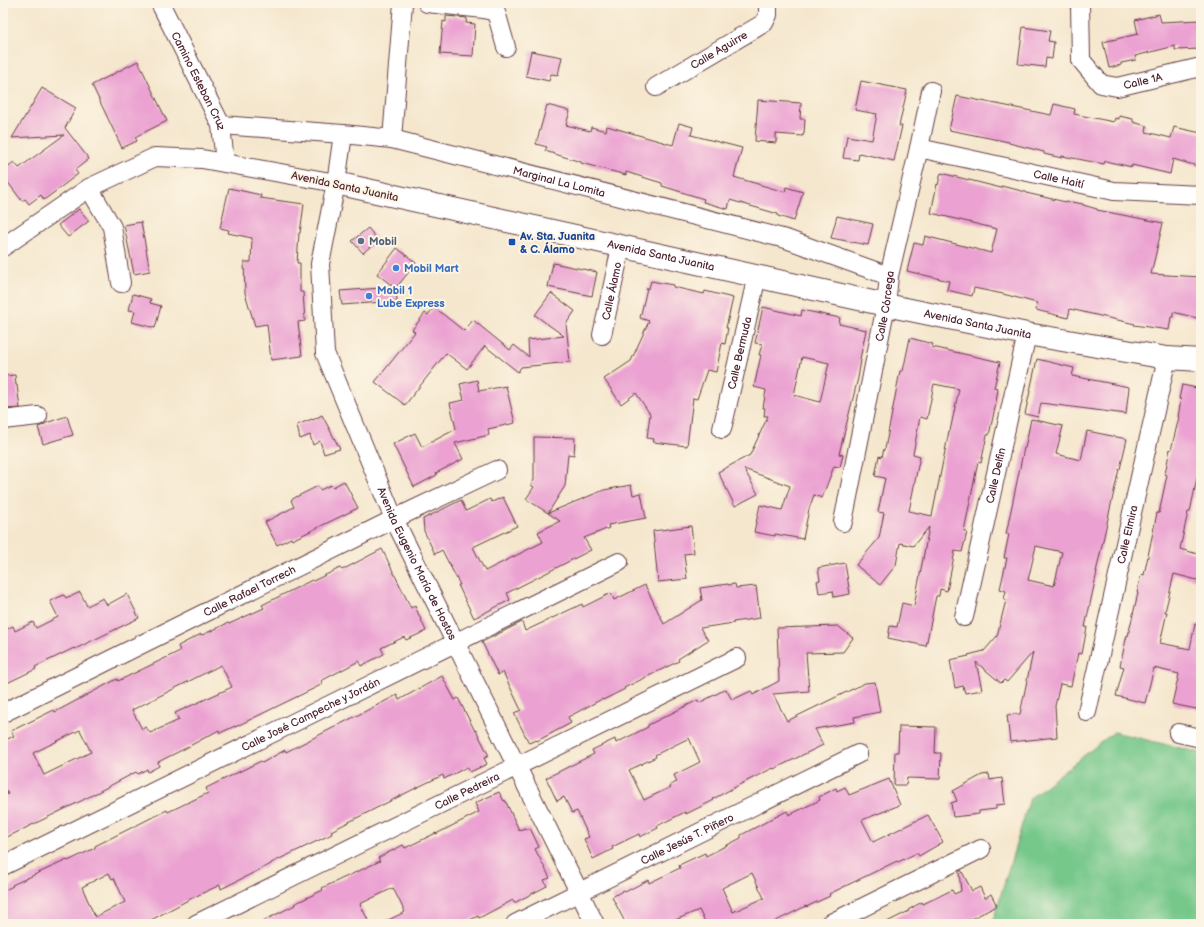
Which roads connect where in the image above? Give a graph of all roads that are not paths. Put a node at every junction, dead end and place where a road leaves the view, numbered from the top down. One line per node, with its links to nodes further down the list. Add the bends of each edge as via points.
1 (160, 3): 10 (street, Camino Esteban Cruz)
2 (404, 3): 12 (street)
3 (427, 3): 6 (street, via 496,12)
4 (768, 3): 8 (street, Calle Aguirre, via 768,15 764,23)
5 (1080, 3): 7 (street, Calle 1A, via 1081,60 1100,84 1117,88)
6 (506, 48)
7 (1201, 67)
8 (656, 87)
9 (931, 91): 13 (street, Calle Córcega)
10 (221, 125): 11 (street, Marginal La Lomita); 14 (street, Camino Esteban Cruz)
11 (343, 134): 12 (street, Marginal La Lomita); 15 (street, Avenida Eugenio María de Hostos)
12 (392, 139): 21 (street, Marginal La Lomita, via 786,239)
13 (919, 148): 17 (street, Calle Haití, via 1114,191); 21 (street, Calle Córcega)
14 (225, 163): 15 (street, Avenida Santa Juanita); 16 (street, Avenida Santa Juanita, via 202,159 155,157)
15 (336, 183): 18 (street, Avenida Santa Juanita); 32 (street, Avenida Eugenio María de Hostos, via 320,264 325,353)
16 (89, 188): 19 (street, Avenida Santa Juanita); 22 (street, via 112,227)
17 (1201, 195)
18 (622, 247): 20 (street, Avenida Santa Juanita); 25 (street, Calle Álamo)
19 (3, 248)
20 (757, 276): 23 (street, Avenida Santa Juanita); 30 (street, Calle Bermuda)
21 (889, 276): 23 (street, Calle Córcega)
22 (121, 283)
23 (886, 305): 24 (street, Avenida Santa Juanita); 33 (street, Calle Córcega)
24 (1027, 334): 26 (street, Avenida Santa Juanita); 35 (street, Calle Delfin)
25 (602, 336)
26 (1167, 358): 27 (street, Avenida Santa Juanita); 38 (street, Calle Elmira)
27 (1201, 360)
28 (38, 416): 29 (street)
29 (3, 420)
30 (722, 429)
31 (497, 470): 32 (street, Calle Rafael Torrech)
32 (394, 519): 36 (street, Avenida Eugenio María de Hostos); 39 (street, Calle Rafael Torrech)
33 (843, 522)
34 (618, 562): 36 (street, Calle José Campeche y Jordán)
35 (964, 617)
36 (455, 643): 43 (street, Avenida Eugenio María de Hostos); 45 (street, Calle José Campeche y Jordán)
37 (737, 658): 43 (street, Calle Pedreira)
38 (1087, 712)
39 (3, 713)
40 (1178, 733): 41 (street)
41 (1201, 738)
42 (858, 754): 46 (street, Calle Jesús T. Piñero)
43 (517, 767): 46 (street, Avenida Eugenio María de Hostos); 47 (street, Calle Pedreira)
44 (981, 849): 50 (street)
45 (3, 866)
46 (579, 892): 48 (street, Calle Jesús T. Piñero); 49 (street, Avenida Eugenio María de Hostos)
47 (196, 924)
48 (515, 924)
49 (595, 924)
50 (829, 924)

